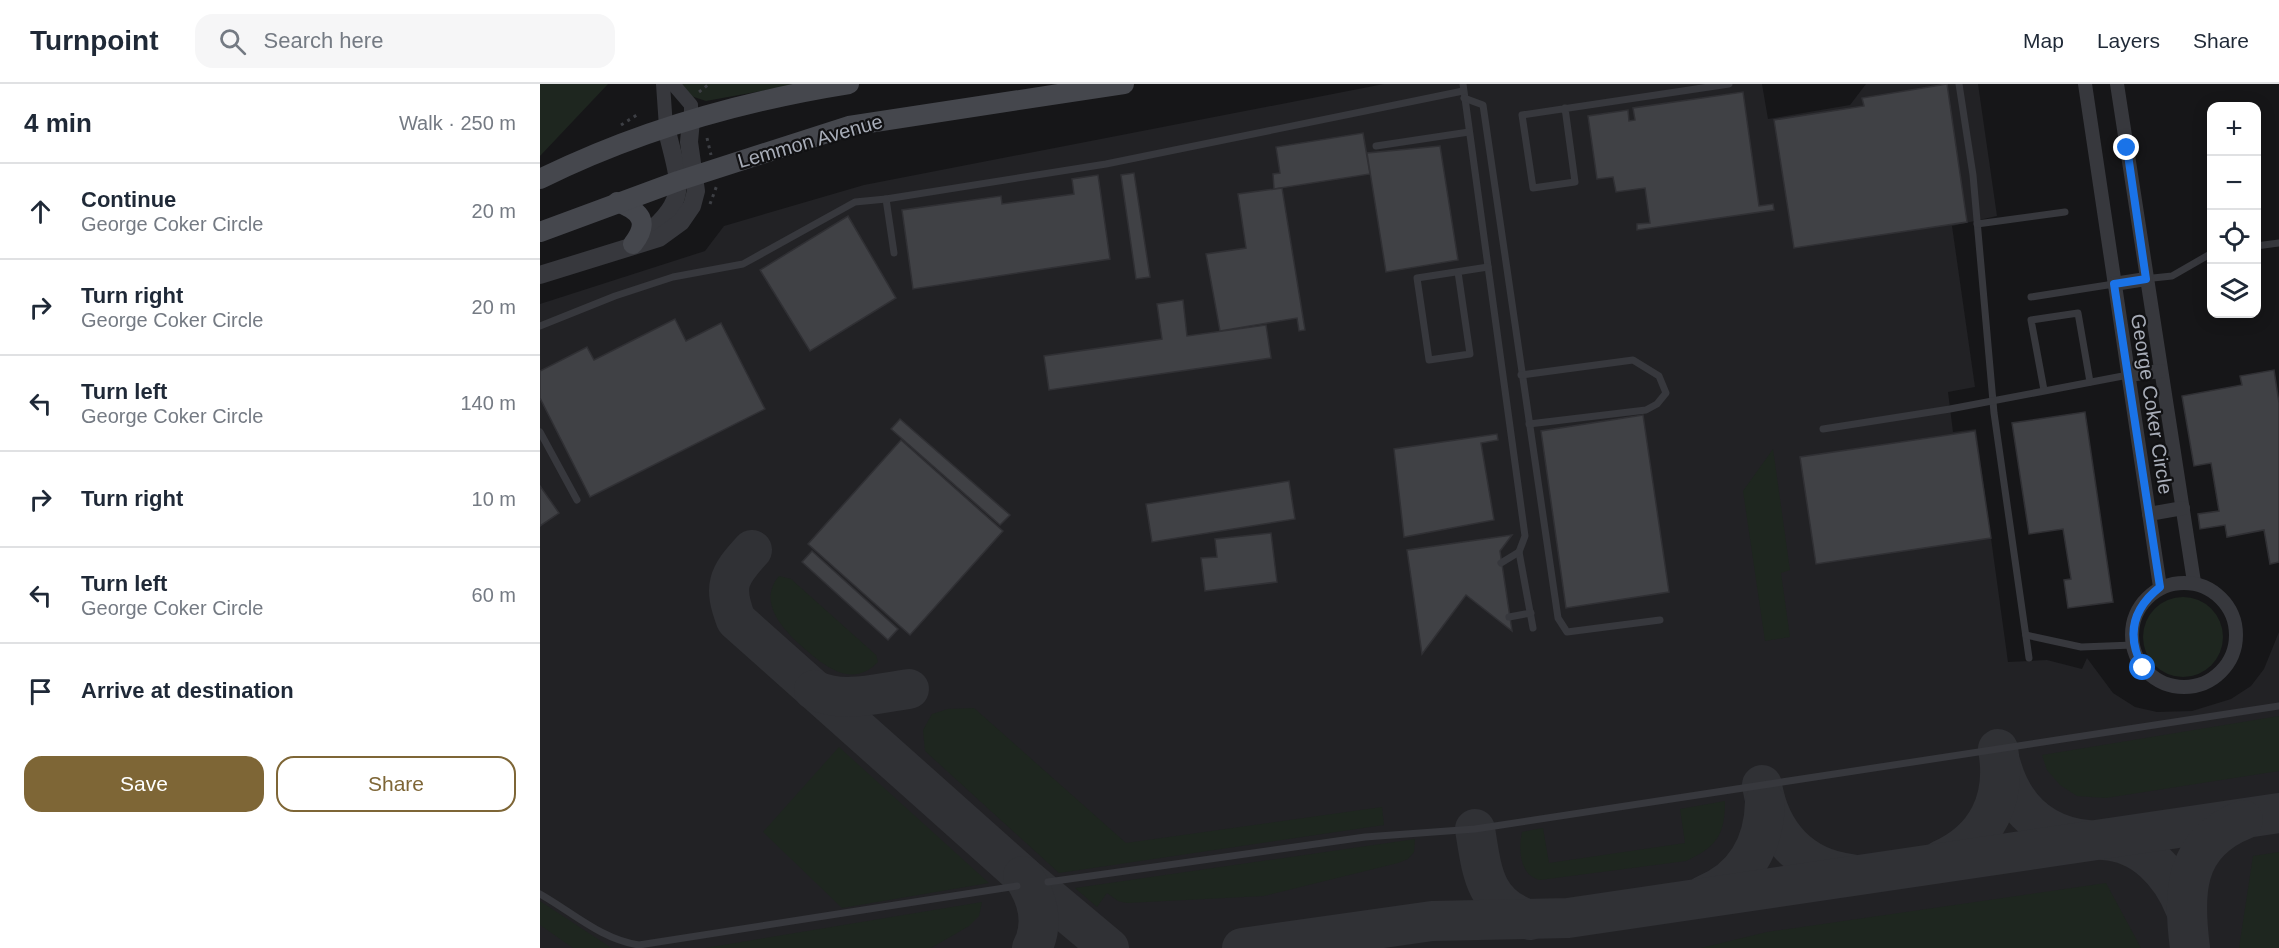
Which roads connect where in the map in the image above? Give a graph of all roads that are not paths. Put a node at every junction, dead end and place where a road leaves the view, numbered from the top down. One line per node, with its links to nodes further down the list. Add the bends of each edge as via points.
1 (663, 84): 13 (street)
2 (673, 84): 12 (street, via 691,105)
3 (849, 84): 12 (main road)
4 (1124, 84): 16 (main road, Lemmon Avenue, via 870,121)
5 (1729, 84): 9 (lane)
6 (1959, 84): 21 (lane)
7 (2085, 84): 32 (street, George Coker Circle)
8 (2117, 84): 31 (street, George Coker Circle)
9 (1707, 86): 11 (lane)
10 (1464, 91): 14 (lane); 18 (lane, via 1106,164); 36 (lane, via 1483,105)
11 (1565, 108): 11 (lane, via 1522,115 1533,188 1575,182)
12 (691, 120): 13 (main road); 16 (street)
13 (666, 127): 16 (street); 17 (main road)
14 (1469, 132): 15 (lane); 28 (lane)
15 (1376, 146)
16 (687, 178): 19 (main road, Lemmon Avenue); 24 (street, via 692,206 681,222 659,238)
17 (540, 179)
18 (886, 199): 26 (lane); 34 (lane, via 855,202 743,264 673,277)
19 (617, 202): 22 (main road, Lemmon Avenue); 24 (main road, via 632,207 640,215 640,234)
20 (2065, 212): 21 (lane)
21 (1977, 224): 40 (lane)
22 (540, 232)
23 (2279, 243): 25 (lane)
24 (633, 244): 30 (street)
25 (2261, 245)
26 (894, 253)
27 (2207, 255): 31 (lane, via 2172,276)
28 (1488, 267): 29 (lane); 47 (lane, via 1525,536)
29 (1458, 272): 29 (lane, via 1417,278 1429,360 1470,354)
30 (540, 275)
31 (2150, 279): 32 (street); 35 (street, George Coker Circle)
32 (2114, 284): 33 (lane); 37 (street, George Coker Circle)
33 (2031, 297)
34 (540, 326)
35 (2161, 371): 37 (street); 45 (street, George Coker Circle)
36 (1521, 375): 41 (lane); 41 (lane, via 1633,360 1659,376 1666,393 1646,410)
37 (2128, 375): 38 (lane); 46 (street, George Coker Circle)
38 (2090, 382): 39 (lane); 39 (lane, via 2078,313 2031,320)
39 (2044, 390): 40 (lane)
40 (1993, 399): 42 (lane); 55 (lane)
41 (1529, 424): 53 (lane, via 1562,627 1568,632)
42 (1823, 429)
43 (540, 432): 44 (lane)
44 (577, 500)
45 (2183, 508): 46 (street); 49 (street, George Coker Circle)
46 (2149, 514): 50 (street, George Coker Circle)
47 (1519, 552): 48 (lane); 51 (lane)
48 (1501, 563)
49 (2194, 582): 50 (street); 56 (street, via 2224,599 2235,617 2235,650 2226,668 2202,684 2171,686 2143,668)
50 (2160, 587): 56 (street, via 2139,608 2134,620)
51 (1531, 613): 52 (lane); 54 (lane)
52 (1509, 617)
53 (1660, 620)
54 (1533, 628)
55 (2026, 635): 56 (lane, via 2081,647); 57 (lane)
56 (2133, 645)
57 (2029, 658)
58 (2279, 706): 59 (lane, via 1475,829 1365,837)
59 (1048, 882)
60 (1017, 886): 61 (lane, via 639,945 609,937)
61 (540, 894)

